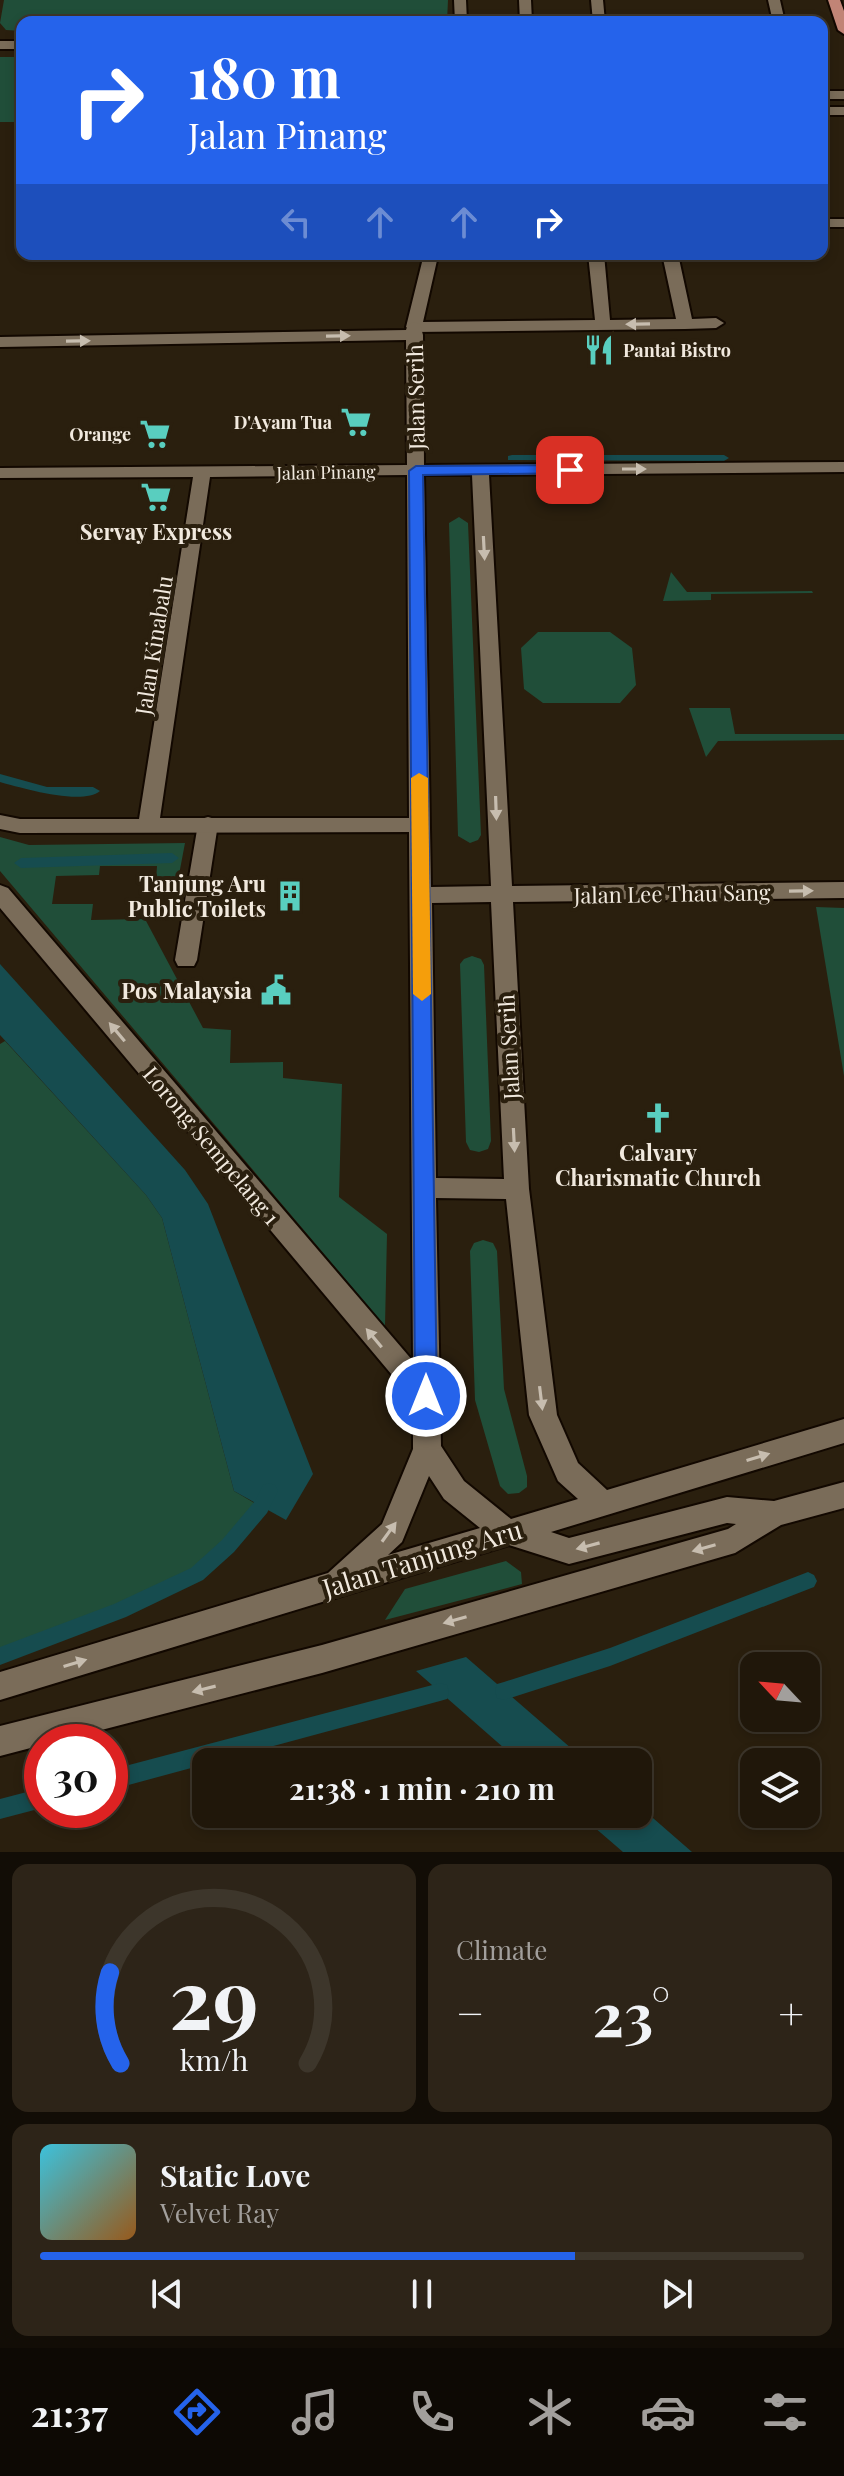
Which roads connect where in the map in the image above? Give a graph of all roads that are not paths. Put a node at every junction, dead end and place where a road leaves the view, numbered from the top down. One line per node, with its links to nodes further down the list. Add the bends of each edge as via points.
1 (834, 0): 2 (main road)
2 (844, 30)
3 (429, 260): 9 (street, Jalan Serih)
4 (597, 260): 8 (street)
5 (671, 260): 7 (street)
6 (716, 323): 7 (street)
7 (685, 324): 8 (street, one-way to 8)
8 (603, 325): 9 (street)
9 (415, 331): 10 (street, one-way to 9); 13 (street, Jalan Serih)
10 (0, 342)
11 (844, 467): 12 (street, Jalan Pinang, one-way to 11)
12 (480, 470): 13 (street, Jalan Pinang); 22 (street, Jalan Serih, one-way to 22)
13 (416, 471): 15 (street, Jalan Pinang); 19 (street, Jalan Serih)
14 (0, 473): 15 (street, Jalan Pinang)
15 (202, 473): 17 (street, Jalan Kinabalu)
16 (0, 822): 17 (street)
17 (149, 824): 18 (street)
18 (208, 824): 19 (street); 24 (street)
19 (420, 825): 23 (street, Jalan Serih)
20 (844, 890): 22 (street, Jalan Lee Thau Sang, one-way to 20)
21 (0, 893): 27 (street, Lorong Sempelang 1, one-way to 21)
22 (499, 894): 23 (street, Jalan Lee Thau Sang); 26 (street, Jalan Serih, one-way to 26)
23 (421, 895): 25 (street, Jalan Serih)
24 (186, 960)
25 (424, 1188): 26 (street); 27 (street, Jalan Serih)
26 (517, 1189): 31 (street, Jalan Serih, one-way to 31, via 543,1415 568,1472)
27 (426, 1396): 29 (street, Jalan Serih)
28 (844, 1431): 31 (street, Jalan Tanjung Aru, one-way to 28)
29 (427, 1449): 33 (street, via 454,1490); 34 (street, Jalan Serih, one-way to 29, via 392,1533)
30 (844, 1495): 32 (street)
31 (604, 1505): 33 (street, Jalan Tanjung Aru)
32 (774, 1514): 33 (street, one-way to 33, via 727,1510 569,1551); 36 (street, one-way to 36, via 735,1540 322,1659)
33 (505, 1531): 34 (street, Jalan Tanjung Aru)
34 (334, 1587): 35 (street, Jalan Tanjung Aru, one-way to 34)
35 (0, 1686)
36 (0, 1741)

